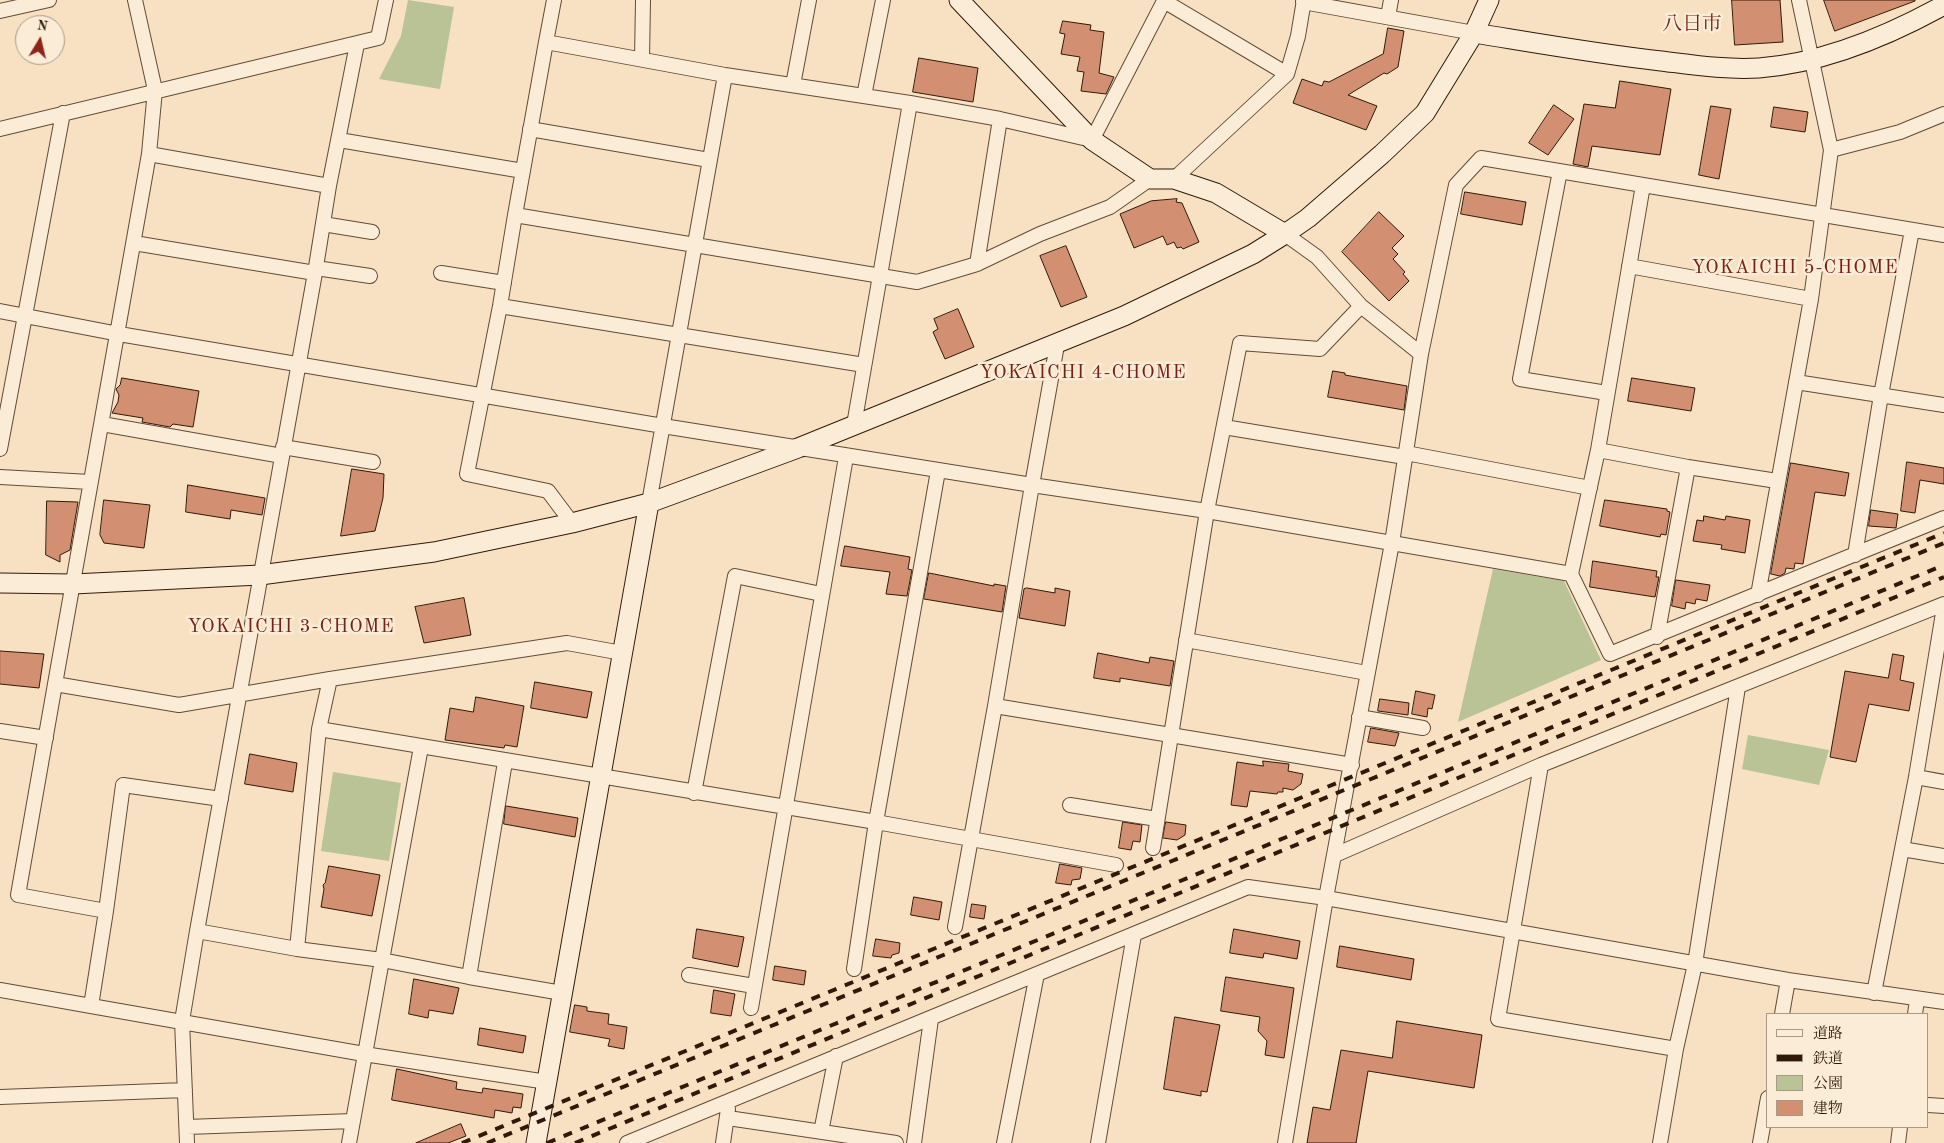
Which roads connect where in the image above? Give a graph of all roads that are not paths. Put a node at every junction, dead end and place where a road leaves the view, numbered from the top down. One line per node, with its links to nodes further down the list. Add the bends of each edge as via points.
1 (49, 0): 15 (street)
2 (135, 0): 25 (street)
3 (386, 0): 19 (street, via 378,38)
4 (554, 0): 18 (street)
5 (643, 0): 20 (street)
6 (810, 0): 24 (street)
7 (883, 0): 26 (street)
8 (959, 0): 34 (street)
9 (1391, 0): 16 (street)
10 (1489, 0): 17 (street)
11 (1799, 0): 21 (street)
12 (1164, 1): 22 (street); 34 (street)
13 (1303, 1): 16 (street); 22 (street, via 1298,36)
14 (1944, 5): 21 (street, via 1868,42)
15 (0, 12)
16 (1388, 17): 17 (street)
17 (1474, 33): 21 (street, via 1616,56 1727,69 1761,68); 49 (street, via 1425,113 1316,212)
18 (546, 42): 20 (street); 32 (street)
19 (357, 44): 25 (street); 33 (street)
20 (642, 59): 23 (street)
21 (1811, 59): 35 (street)
22 (1287, 74): 41 (street)
23 (725, 75): 24 (street); 37 (street)
24 (793, 85): 26 (street)
25 (155, 90): 28 (street); 36 (street)
26 (864, 96): 27 (street)
27 (910, 103): 30 (street); 58 (street)
28 (63, 114): 31 (street); 64 (street)
29 (1944, 114): 35 (street, via 1900,132)
30 (1000, 119): 34 (street); 53 (street)
31 (0, 129)
32 (530, 129): 37 (street); 38 (street)
33 (339, 140): 38 (street); 43 (street)
34 (1092, 140): 40 (street)
35 (1831, 150): 45 (street)
36 (149, 154): 43 (street); 51 (street)
37 (709, 160): 52 (street)
38 (523, 171): 44 (street)
39 (1560, 172): 42 (street); 68 (street, via 1481,158 1456,184); 72 (street, via 1520,379)
40 (1150, 179): 41 (street); 53 (street, via 1110,207 1040,234)
41 (1174, 180): 49 (street, via 1216,193)
42 (1643, 185): 45 (street); 54 (street)
43 (329, 186): 46 (street)
44 (515, 215): 52 (street); 59 (street)
45 (1823, 216): 47 (street); 60 (street)
46 (323, 224): 48 (street); 55 (street)
47 (1912, 230): 50 (street); 74 (street)
48 (372, 232)
49 (1286, 234): 62 (street, via 1317,257); 67 (street, via 1197,282)
50 (1944, 235)
51 (134, 243): 55 (street); 65 (street)
52 (695, 244): 58 (street); 66 (street)
53 (977, 264): 58 (street, via 917,282)
54 (1629, 266): 60 (street); 72 (street)
55 (316, 270): 57 (street); 69 (street)
56 (441, 273): 59 (street)
57 (370, 276)
58 (881, 276): 70 (street)
59 (504, 283): 61 (street)
60 (1811, 299): 71 (street)
61 (500, 306): 66 (street); 73 (street)
62 (1361, 306): 68 (street); 79 (street, via 1320,350 1240,343)
63 (0, 311): 64 (street)
64 (24, 316): 65 (street); 81 (street)
65 (118, 334): 69 (street); 76 (street)
66 (679, 335): 70 (street); 78 (street)
67 (1057, 345): 77 (street); 92 (street)
68 (1421, 354): 84 (street)
69 (299, 363): 73 (street); 83 (street)
70 (864, 366): 77 (street)
71 (1796, 382): 74 (street); 90 (street)
72 (1607, 393): 82 (street)
73 (483, 395): 78 (street); 97 (street, via 467,474 548,491)
74 (1881, 395): 75 (street); 99 (street)
75 (1944, 405)
76 (102, 424): 83 (street); 91 (street)
77 (854, 425): 80 (street)
78 (663, 426): 80 (street); 94 (street)
79 (1224, 427): 84 (street); 95 (street)
80 (798, 448): 85 (street); 94 (street)
81 (0, 449)
82 (1598, 450): 87 (street); 93 (street)
83 (282, 451): 86 (street); 101 (street)
84 (1406, 455): 93 (street); 98 (street)
85 (846, 457): 88 (street); 104 (street)
86 (373, 462)
87 (1688, 467): 90 (street); 107 (street)
88 (938, 471): 92 (street); 135 (street)
89 (0, 477): 91 (street)
90 (1777, 481): 105 (street)
91 (90, 482): 103 (street)
92 (1032, 485): 95 (street); 116 (street)
93 (1590, 488): 100 (street)
94 (649, 503): 97 (street); 109 (street)
95 (1208, 511): 98 (street); 108 (street)
96 (1944, 518): 99 (street)
97 (572, 523): 101 (street, via 434,552)
98 (1392, 544): 100 (street); 110 (street)
99 (1855, 555): 105 (street)
100 (1571, 574): 107 (street, via 1610,654)
101 (260, 575): 103 (street); 115 (street)
102 (0, 583): 103 (street)
103 (73, 584): 113 (street)
104 (821, 594): 130 (street, via 735,576); 133 (street)
105 (1758, 595): 107 (street)
106 (1944, 606): 112 (street); 114 (street)
107 (1657, 637)
108 (1186, 640): 110 (street); 121 (street)
109 (622, 652): 111 (street, via 567,643); 127 (street)
110 (1367, 673): 117 (street)
111 (330, 679): 115 (street); 119 (street)
112 (1938, 679): 128 (street)
113 (55, 684): 115 (street, via 179,705); 122 (street)
114 (1738, 686): 126 (street); 150 (street)
115 (240, 694): 131 (street)
116 (995, 706): 121 (street); 136 (street)
117 (1360, 717): 118 (street); 125 (street)
118 (1423, 728)
119 (319, 729): 123 (street); 148 (street)
120 (0, 731): 122 (street)
121 (1171, 736): 125 (street); 134 (street)
122 (46, 738): 143 (street, via 18,895)
123 (422, 747): 124 (street); 149 (street)
124 (505, 762): 127 (street); 154 (street)
125 (1352, 765): 139 (street)
126 (1541, 765): 139 (street); 146 (street)
127 (601, 777): 130 (street); 158 (street)
128 (1916, 777): 129 (street); 138 (street)
129 (1944, 782)
130 (694, 793): 133 (street)
131 (221, 798): 143 (street, via 123,786); 145 (street)
132 (1070, 805): 134 (street)
133 (785, 806): 135 (street); 156 (street)
134 (1157, 819): 137 (street)
135 (876, 822): 136 (street); 151 (street)
136 (970, 839): 141 (street); 144 (street)
137 (1153, 848)
138 (1902, 848): 140 (street); 159 (street)
139 (1336, 855): 142 (street)
140 (1944, 856)
141 (1116, 865)
142 (1326, 898): 146 (street); 147 (street, via 1248,887); 192 (street)
143 (106, 911): 162 (street)
144 (955, 927)
145 (197, 931): 148 (street); 167 (street)
146 (1513, 932): 150 (street); 168 (street, via 1498,1019)
147 (1134, 935): 152 (street); 191 (street)
148 (297, 949): 149 (street)
149 (382, 960): 154 (street); 169 (street)
150 (1694, 964): 155 (street); 168 (street)
151 (854, 969)
152 (1037, 974): 166 (street); 190 (street)
153 (689, 975): 156 (street)
154 (469, 977): 158 (street)
155 (1788, 980): 159 (street); 164 (street)
156 (754, 986): 163 (street)
157 (0, 990): 162 (street)
158 (562, 993): 171 (street)
159 (1874, 993): 160 (street)
160 (1917, 1000): 161 (street); 165 (street)
161 (1944, 1002)
162 (91, 1006): 167 (street)
163 (751, 1008)
164 (1782, 1013)
165 (1915, 1013)
166 (931, 1019): 170 (street); 189 (street)
167 (182, 1021): 169 (street); 172 (street)
168 (1676, 1050): 193 (street)
169 (364, 1054): 171 (street); 179 (street)
170 (836, 1056): 174 (street); 182 (street)
171 (547, 1082): 185 (street)
172 (185, 1090): 173 (street); 180 (street)
173 (0, 1097)
174 (728, 1102): 178 (street); 186 (street)
175 (1929, 1105): 176 (street)
176 (1944, 1106)
177 (1766, 1109): 194 (street)
178 (728, 1118): 182 (street); 187 (street)
179 (353, 1120): 180 (street); 184 (street)
180 (187, 1127): 183 (street)
181 (1900, 1128): 195 (street)
182 (822, 1132): 188 (street)
183 (187, 1143)
184 (349, 1143)
185 (536, 1143)
186 (627, 1143)
187 (723, 1143)
188 (896, 1143)
189 (914, 1143)
190 (1004, 1143)
191 (1098, 1143)
192 (1285, 1143)
193 (1660, 1143)
194 (1760, 1143)
195 (1898, 1143)

